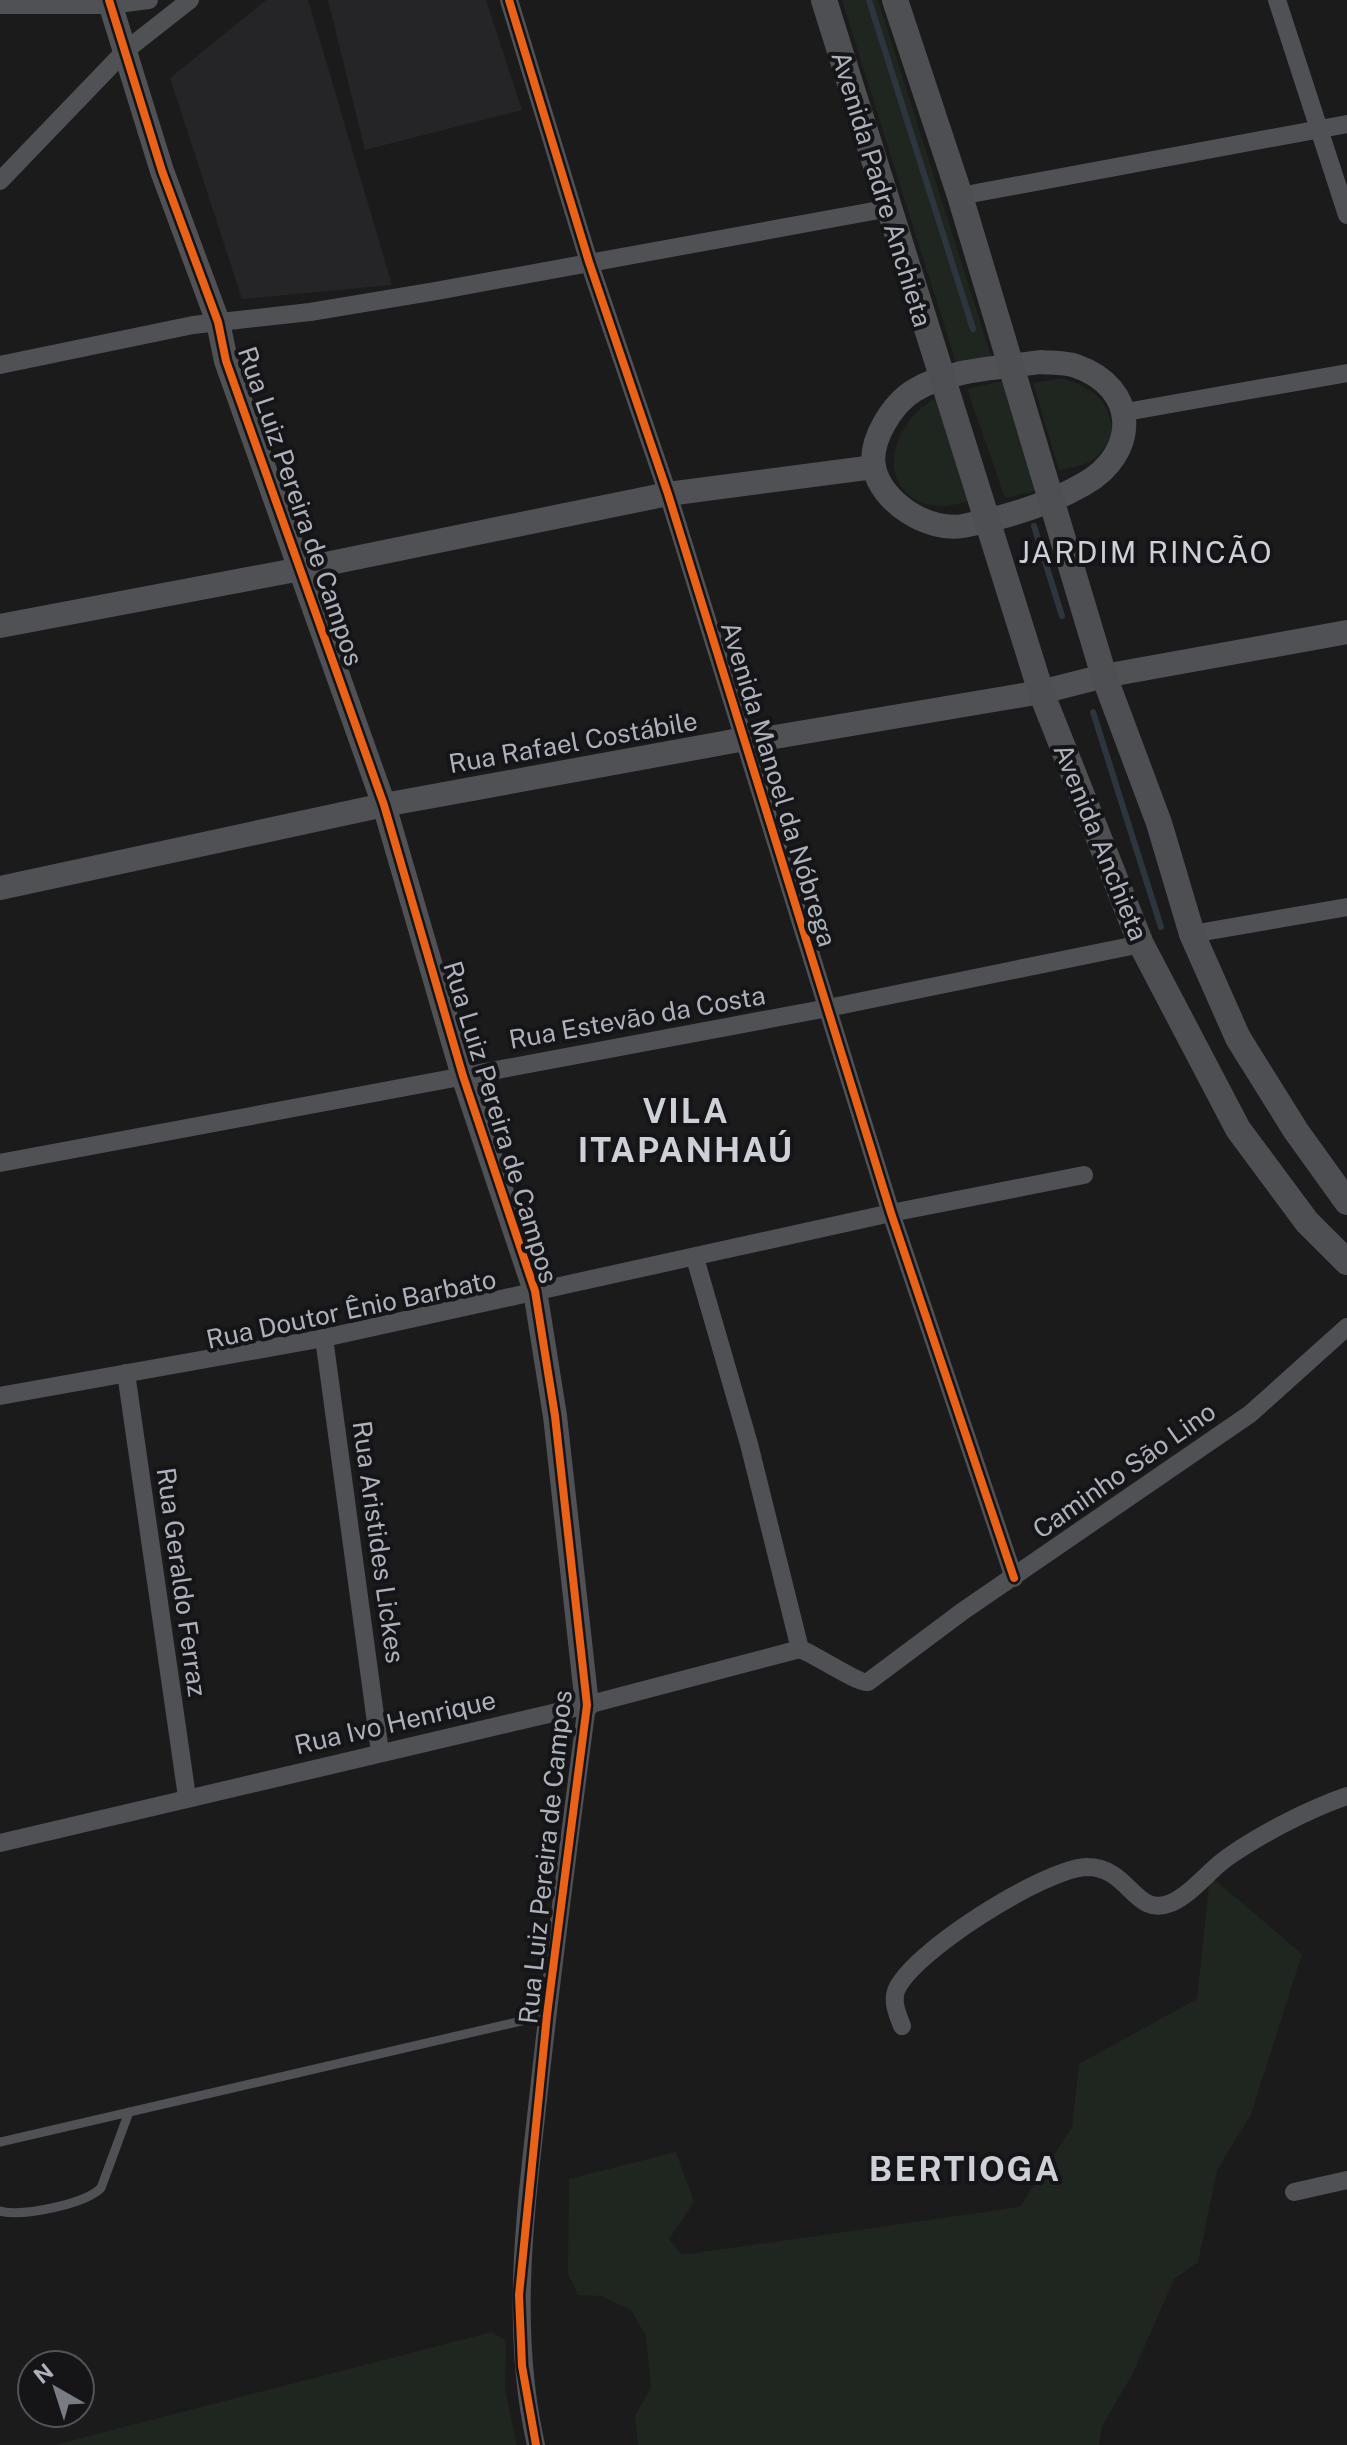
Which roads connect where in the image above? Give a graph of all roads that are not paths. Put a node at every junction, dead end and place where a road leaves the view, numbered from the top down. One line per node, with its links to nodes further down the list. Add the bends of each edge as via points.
1 (149, 0): 7 (street)
2 (190, 0): 9 (street)
3 (509, 0): 18 (street, Avenida Manoel da Nóbrega)
4 (824, 0): 16 (main road, Avenida Padre Anchieta)
5 (895, 0): 15 (main road)
6 (1277, 0): 11 (street)
7 (109, 2): 8 (street); 9 (street, Rua Luiz Pereira de Campos)
8 (0, 5)
9 (125, 51): 12 (street); 19 (street, Rua Luiz Pereira de Campos)
10 (1347, 124): 11 (street)
11 (1317, 129): 15 (street); 17 (street)
12 (25, 157): 13 (street); 14 (street)
13 (0, 160)
14 (0, 181)
15 (960, 196): 21 (main road)
16 (890, 208): 18 (street); 23 (main road, Avenida Padre Anchieta)
17 (1347, 215)
18 (589, 262): 19 (street, via 310,312); 26 (street, Avenida Manoel da Nóbrega)
19 (218, 322): 20 (street); 29 (street, Rua Luiz Pereira de Campos, via 226,361)
20 (0, 365)
21 (1013, 366): 23 (street); 24 (street, via 1075,366 1119,397); 27 (main road, Avenida Anchieta)
22 (1347, 373): 24 (street)
23 (941, 379): 25 (street, via 914,390 888,418 875,446); 28 (main road, Avenida Anchieta)
24 (1126, 412): 27 (street, via 1121,447 1105,468)
25 (874, 467): 26 (street); 28 (street, via 896,502 921,520 953,528)
26 (668, 494): 29 (street); 34 (street, Avenida Manoel da Nóbrega)
27 (1051, 499): 28 (street); 32 (main road, Avenida Anchieta)
28 (989, 520): 33 (main road, Avenida Anchieta)
29 (301, 569): 30 (street); 35 (street, Rua Luiz Pereira de Campos)
30 (0, 626)
31 (1347, 632): 32 (street, Rua Rafael Costábile)
32 (1104, 676): 33 (street, Rua Rafael Costábile); 38 (main road, Avenida Anchieta, via 1159,823)
33 (1041, 692): 34 (street, Rua Rafael Costábile); 39 (main road, Avenida Anchieta)
34 (745, 739): 35 (street, Rua Rafael Costábile); 40 (street, Avenida Manoel da Nóbrega)
35 (384, 805): 36 (street, Rua Rafael Costábile); 41 (street, Rua Luiz Pereira de Campos)
36 (0, 888)
37 (1347, 907): 38 (street)
38 (1192, 934): 44 (main road, Avenida Anchieta, via 1238,1038)
39 (1141, 944): 40 (street, Rua Estevão da Costa); 47 (main road, Avenida Anchieta, via 1238,1129 1307,1222)
40 (828, 1008): 41 (street, Rua Estevão da Costa); 45 (street, Avenida Manoel da Nóbrega)
41 (463, 1076): 42 (street, Rua Estevão da Costa); 48 (street, Rua Luiz Pereira de Campos)
42 (0, 1163)
43 (1084, 1175): 45 (street, Rua Doutor Ênio Barbato)
44 (1347, 1202)
45 (891, 1213): 46 (street, Rua Doutor Ênio Barbato); 53 (street, Avenida Manoel da Nóbrega)
46 (695, 1258): 48 (street, Rua Doutor Ênio Barbato); 54 (street)
47 (1347, 1262)
48 (535, 1291): 50 (street, Rua Doutor Ênio Barbato); 55 (street, Rua Luiz Pereira de Campos, via 555,1416)
49 (1347, 1327): 53 (street, Caminho São Lino, via 1250,1414)
50 (324, 1338): 51 (street, Rua Doutor Ênio Barbato); 56 (street, Rua Aristides Lickes)
51 (126, 1373): 52 (street, Rua Doutor Ênio Barbato); 58 (street, Rua Geraldo Ferraz)
52 (0, 1396)
53 (1014, 1578): 54 (street, Caminho São Lino, via 868,1682 854,1681 837,1666)
54 (800, 1649): 55 (street, Rua Ivo Henrique)
55 (587, 1705): 56 (street, Rua Ivo Henrique); 60 (street, Rua Luiz Pereira de Campos)
56 (380, 1752): 58 (street, Rua Ivo Henrique)
57 (1347, 1796): 61 (street, via 1313,1808 1229,1856 1183,1896 1164,1905 1140,1899 1118,1875 1088,1867 1011,1894 911,1970 896,1992)
58 (187, 1797): 59 (street, Rua Ivo Henrique)
59 (0, 1843)
60 (547, 2015): 62 (lane); 67 (street, Rua Luiz Pereira de Campos, via 519,2295 522,2366)
61 (902, 2026)
62 (129, 2112): 63 (lane); 66 (lane, via 96,2193 29,2212)
63 (0, 2142)
64 (1347, 2180): 65 (street)
65 (1294, 2192)
66 (0, 2211)
67 (536, 2445)

